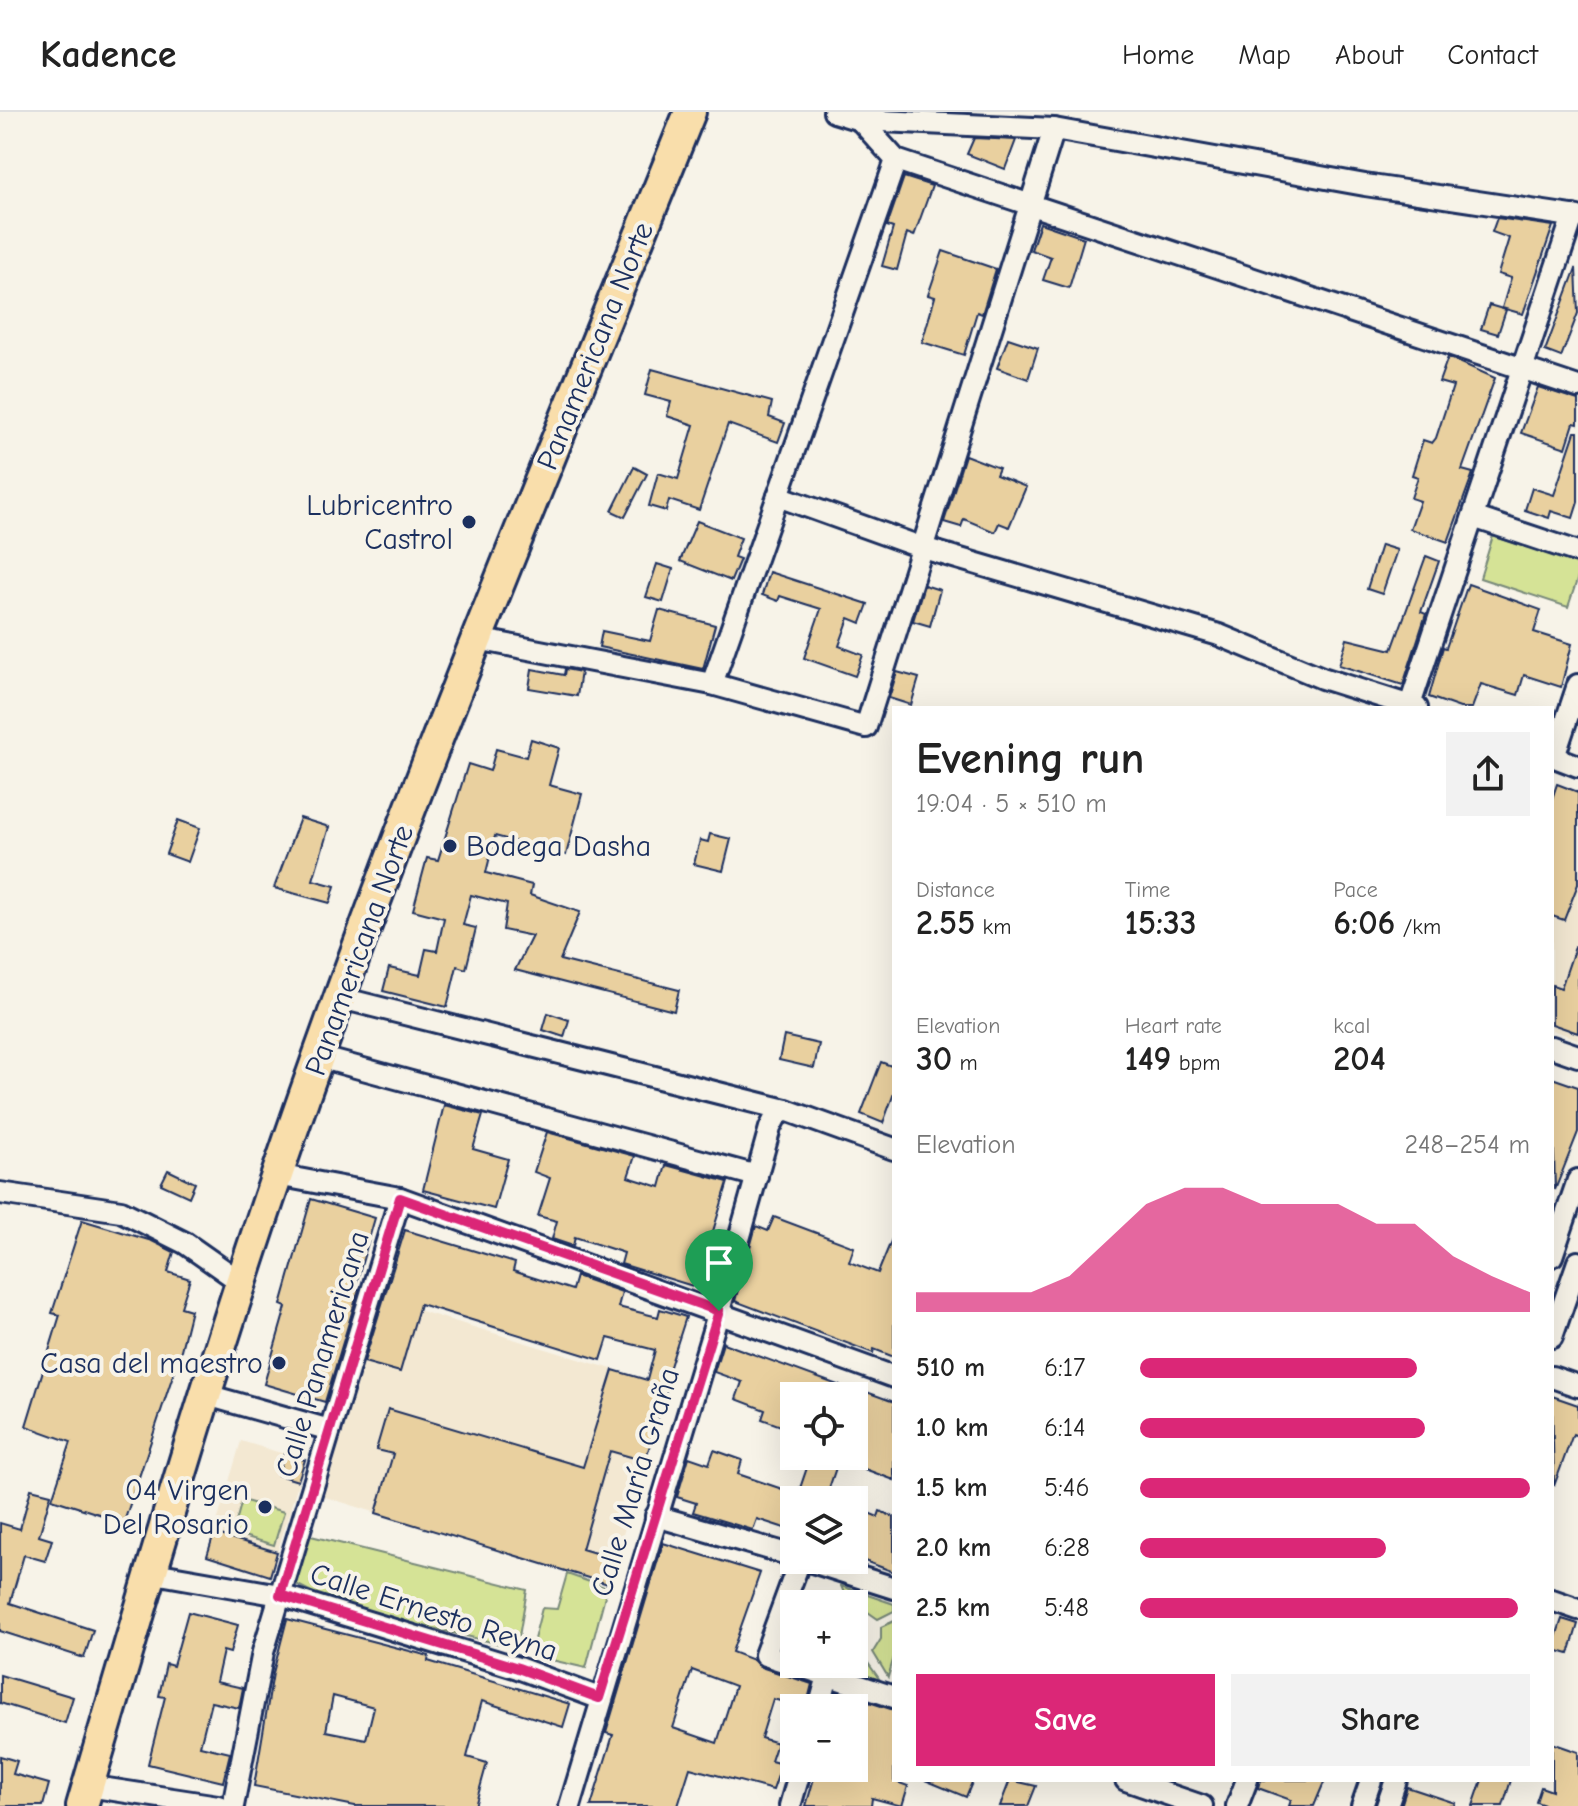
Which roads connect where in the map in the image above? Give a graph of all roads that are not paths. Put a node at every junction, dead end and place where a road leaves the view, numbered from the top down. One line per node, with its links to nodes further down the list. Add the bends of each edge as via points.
1 (690, 112): 14 (highway, Panamericana Norte)
2 (834, 112): 3 (street)
3 (860, 120): 4 (street); 5 (street)
4 (1054, 129): 6 (street); 7 (street)
5 (896, 160): 6 (street); 10 (street)
6 (1031, 203): 8 (street); 12 (street)
7 (1576, 217): 8 (street)
8 (1523, 368): 9 (street); 11 (street)
9 (1578, 387)
10 (778, 496): 12 (street); 15 (street)
11 (1473, 517): 13 (street); 18 (street)
12 (923, 548): 15 (street, via 866,727); 17 (street, via 1206,631 1322,678)
13 (1578, 552)
14 (477, 639): 15 (street); 22 (highway, Panamericana Norte)
15 (712, 684)
16 (1578, 685): 19 (street)
17 (1410, 706)
18 (1413, 706)
19 (1554, 754)
20 (1554, 757): 21 (street)
21 (1578, 766)
22 (341, 998): 25 (highway, Panamericana Norte); 26 (street)
23 (1554, 1048): 24 (street)
24 (1578, 1056)
25 (319, 1057): 28 (highway, Panamericana Norte); 29 (street)
26 (786, 1110): 27 (street); 29 (street, Calle María Graña, via 770,1128)
27 (892, 1148)
28 (277, 1175): 32 (street); 35 (highway, Panamericana Norte)
29 (757, 1176): 36 (street, Calle María Graña)
30 (1578, 1180): 33 (street)
31 (0, 1193): 35 (street, via 121,1211 185,1243)
32 (400, 1198): 36 (street); 42 (street, Calle Panamericana)
33 (1554, 1250)
34 (1578, 1262): 37 (street)
35 (242, 1283): 41 (highway, Panamericana Norte)
36 (719, 1311): 38 (street); 43 (street, Calle María Graña)
37 (1554, 1331)
38 (892, 1376)
39 (1554, 1378): 40 (street)
40 (1578, 1386)
41 (207, 1395): 42 (street); 45 (highway, Panamericana Norte)
42 (330, 1430): 48 (street, Calle Panamericana)
43 (656, 1516): 44 (street); 55 (street, Calle María Graña)
44 (780, 1552)
45 (154, 1573): 48 (street, Calle Ernesto Reyna); 61 (highway, Panamericana Norte)
46 (850, 1574): 47 (street)
47 (892, 1587)
48 (280, 1595): 55 (street, Calle Ernesto Reyna); 64 (street, Calle Panamericana, via 263,1652)
49 (1554, 1601): 50 (street)
50 (1578, 1609)
51 (780, 1614): 52 (street, via 765,1655)
52 (780, 1660)
53 (835, 1678): 54 (street)
54 (892, 1694)
55 (599, 1698): 65 (street, Calle María Graña)
56 (797, 1782): 66 (street)
57 (1128, 1782): 62 (street)
58 (1246, 1782): 68 (street)
59 (1370, 1782): 69 (street)
60 (1395, 1782): 70 (street)
61 (85, 1796): 63 (street)
62 (1146, 1797): 67 (street)
63 (218, 1806)
64 (233, 1806)
65 (570, 1806)
66 (790, 1806)
67 (1202, 1806)
68 (1237, 1806)
69 (1362, 1806)
70 (1387, 1806)

